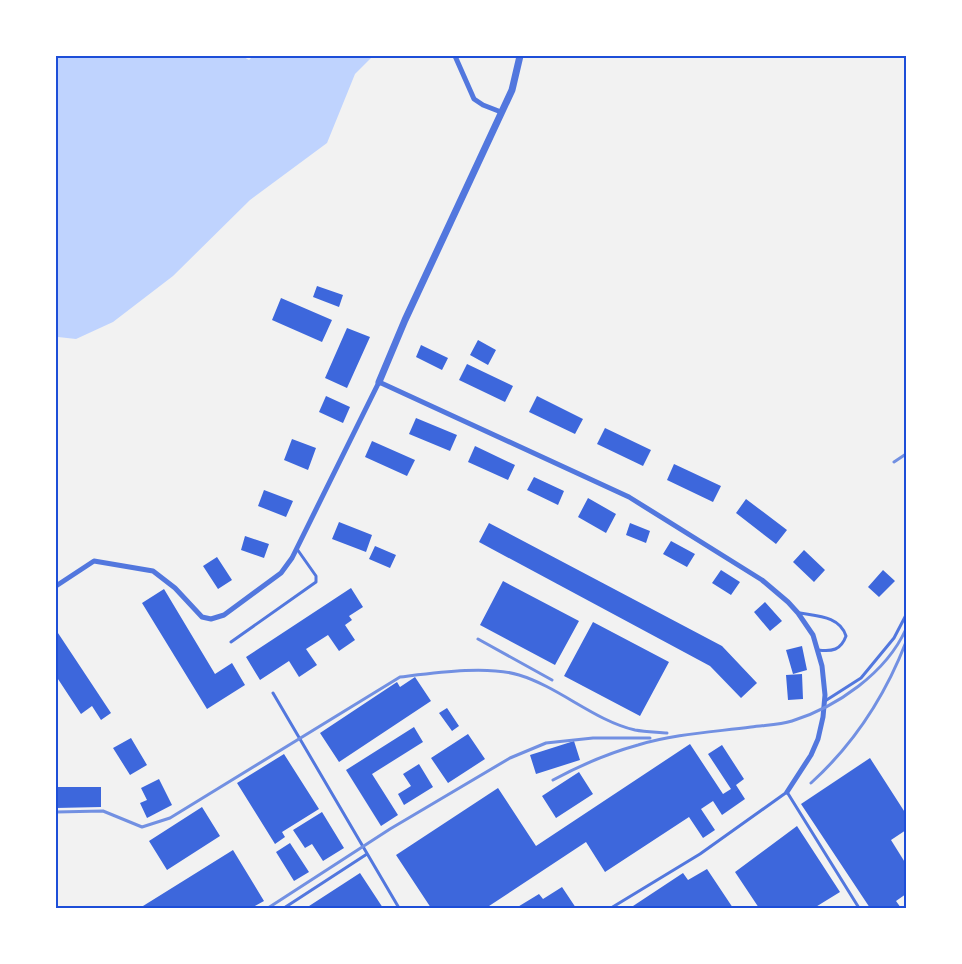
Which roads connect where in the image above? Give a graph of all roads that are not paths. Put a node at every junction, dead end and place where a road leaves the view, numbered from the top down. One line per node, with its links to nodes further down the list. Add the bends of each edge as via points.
1 (455, 56): 3 (street, via 474,99)
2 (520, 56): 3 (street, via 512,90)
3 (501, 112): 4 (street)
4 (379, 382): 5 (street); 7 (street, via 629,497 762,580)
5 (297, 549): 6 (street, via 281,573 224,615 211,619 202,617 153,571 94,561); 9 (lane, via 316,582)
6 (56, 586)
7 (798, 613): 10 (street); 10 (lane, via 834,620 844,629 846,636 839,647 834,651)
8 (906, 615): 12 (lane, via 894,638 861,678)
9 (231, 642)
10 (818, 650): 12 (street)
11 (273, 693): 14 (lane)
12 (824, 702): 13 (street, via 818,739)
13 (787, 792): 17 (lane, via 700,854); 18 (lane)
14 (367, 854): 15 (lane); 16 (lane)
15 (284, 909)
16 (399, 909)
17 (611, 909)
18 (860, 909)

